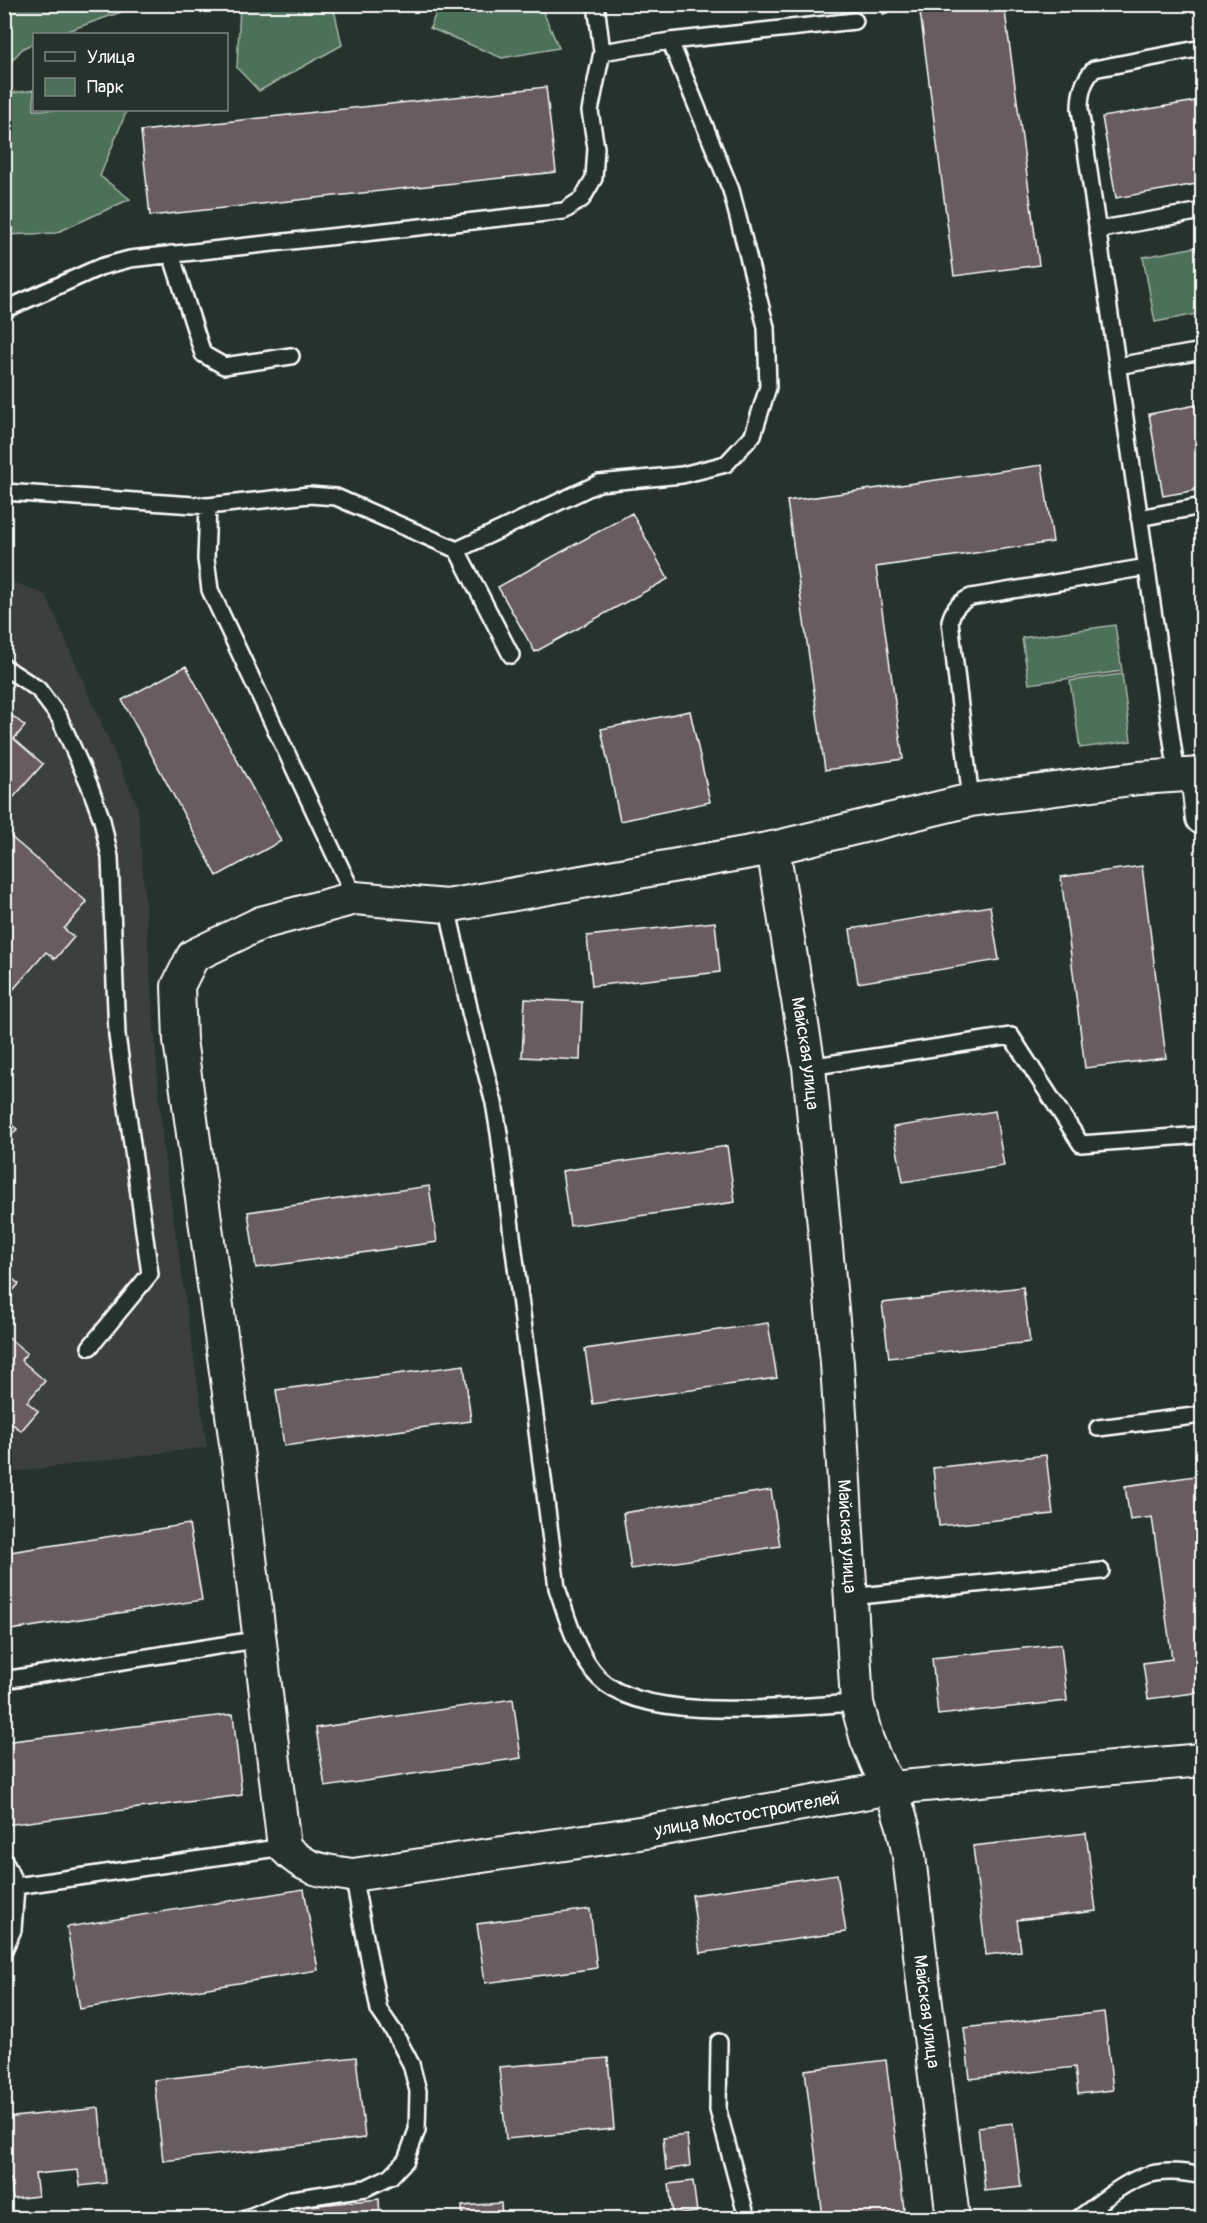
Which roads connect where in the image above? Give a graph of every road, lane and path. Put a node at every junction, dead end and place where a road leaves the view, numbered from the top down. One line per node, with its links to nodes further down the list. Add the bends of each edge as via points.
1 (596, 4): 5 (lane)
2 (855, 21): 3 (lane)
3 (670, 41): 5 (lane); 17 (lane, via 731,190 766,327 768,387 753,435 726,464 682,475 599,483)
4 (1203, 48): 7 (lane, via 1094,69 1086,78 1080,109)
5 (602, 52): 8 (lane, via 590,111 596,148 594,178 582,199 564,211)
6 (1203, 211): 7 (lane)
7 (1097, 231): 12 (lane)
8 (171, 254): 9 (lane, via 100,267); 11 (lane, via 203,354 224,366)
9 (4, 310)
10 (1203, 351): 12 (lane)
11 (291, 356)
12 (1117, 366): 16 (lane)
13 (4, 492): 14 (lane)
14 (208, 506): 17 (lane, via 309,495 336,497); 25 (lane, via 206,559 210,590)
15 (1203, 506): 16 (lane)
16 (1139, 518): 18 (lane)
17 (457, 550): 19 (lane)
18 (1147, 567): 21 (lane); 22 (lane, via 971,597 953,610 950,621)
19 (511, 655)
20 (4, 667): 29 (lane, via 38,688 59,717 89,784 110,857 117,1035 150,1274)
21 (1192, 775): 22 (street); 23 (street)
22 (971, 800): 24 (street)
23 (1203, 818)
24 (773, 848): 26 (street); 27 (street, Майская улица)
25 (355, 898): 26 (street); 34 (street, via 261,923 193,956 178,986 180,1040)
26 (447, 906): 36 (lane, via 494,1103 557,1588 577,1646 600,1679 629,1698 660,1706 714,1709)
27 (809, 1067): 28 (lane, via 1011,1036 1081,1144); 33 (street, Майская улица, via 837,1363)
28 (1203, 1135)
29 (90, 1347)
30 (1203, 1415): 31 (lane)
31 (1098, 1428)
32 (1101, 1571): 33 (lane)
33 (850, 1597): 36 (street, Майская улица)
34 (261, 1639): 35 (lane); 39 (street)
35 (4, 1680)
36 (856, 1703): 38 (street, Майская улица, via 867,1740)
37 (1203, 1760): 38 (street, улица Мостостроителей)
38 (891, 1788): 41 (street, улица Мостостроителей, via 645,1832); 48 (street, Майская улица, via 909,1856)
39 (290, 1853): 41 (street, улица Мостостроителей, via 318,1870); 42 (lane)
40 (4, 1860): 42 (lane)
41 (353, 1875): 46 (lane, via 379,2010 411,2064 416,2082 417,2130 406,2160 391,2176 366,2188 292,2199)
42 (16, 1886): 43 (lane, via 13,1930)
43 (4, 1950)
44 (719, 2042): 47 (lane, via 718,2110)
45 (1203, 2176): 49 (lane, via 1157,2171 1129,2181)
46 (247, 2218)
47 (747, 2218)
48 (953, 2218)
49 (1079, 2218)

